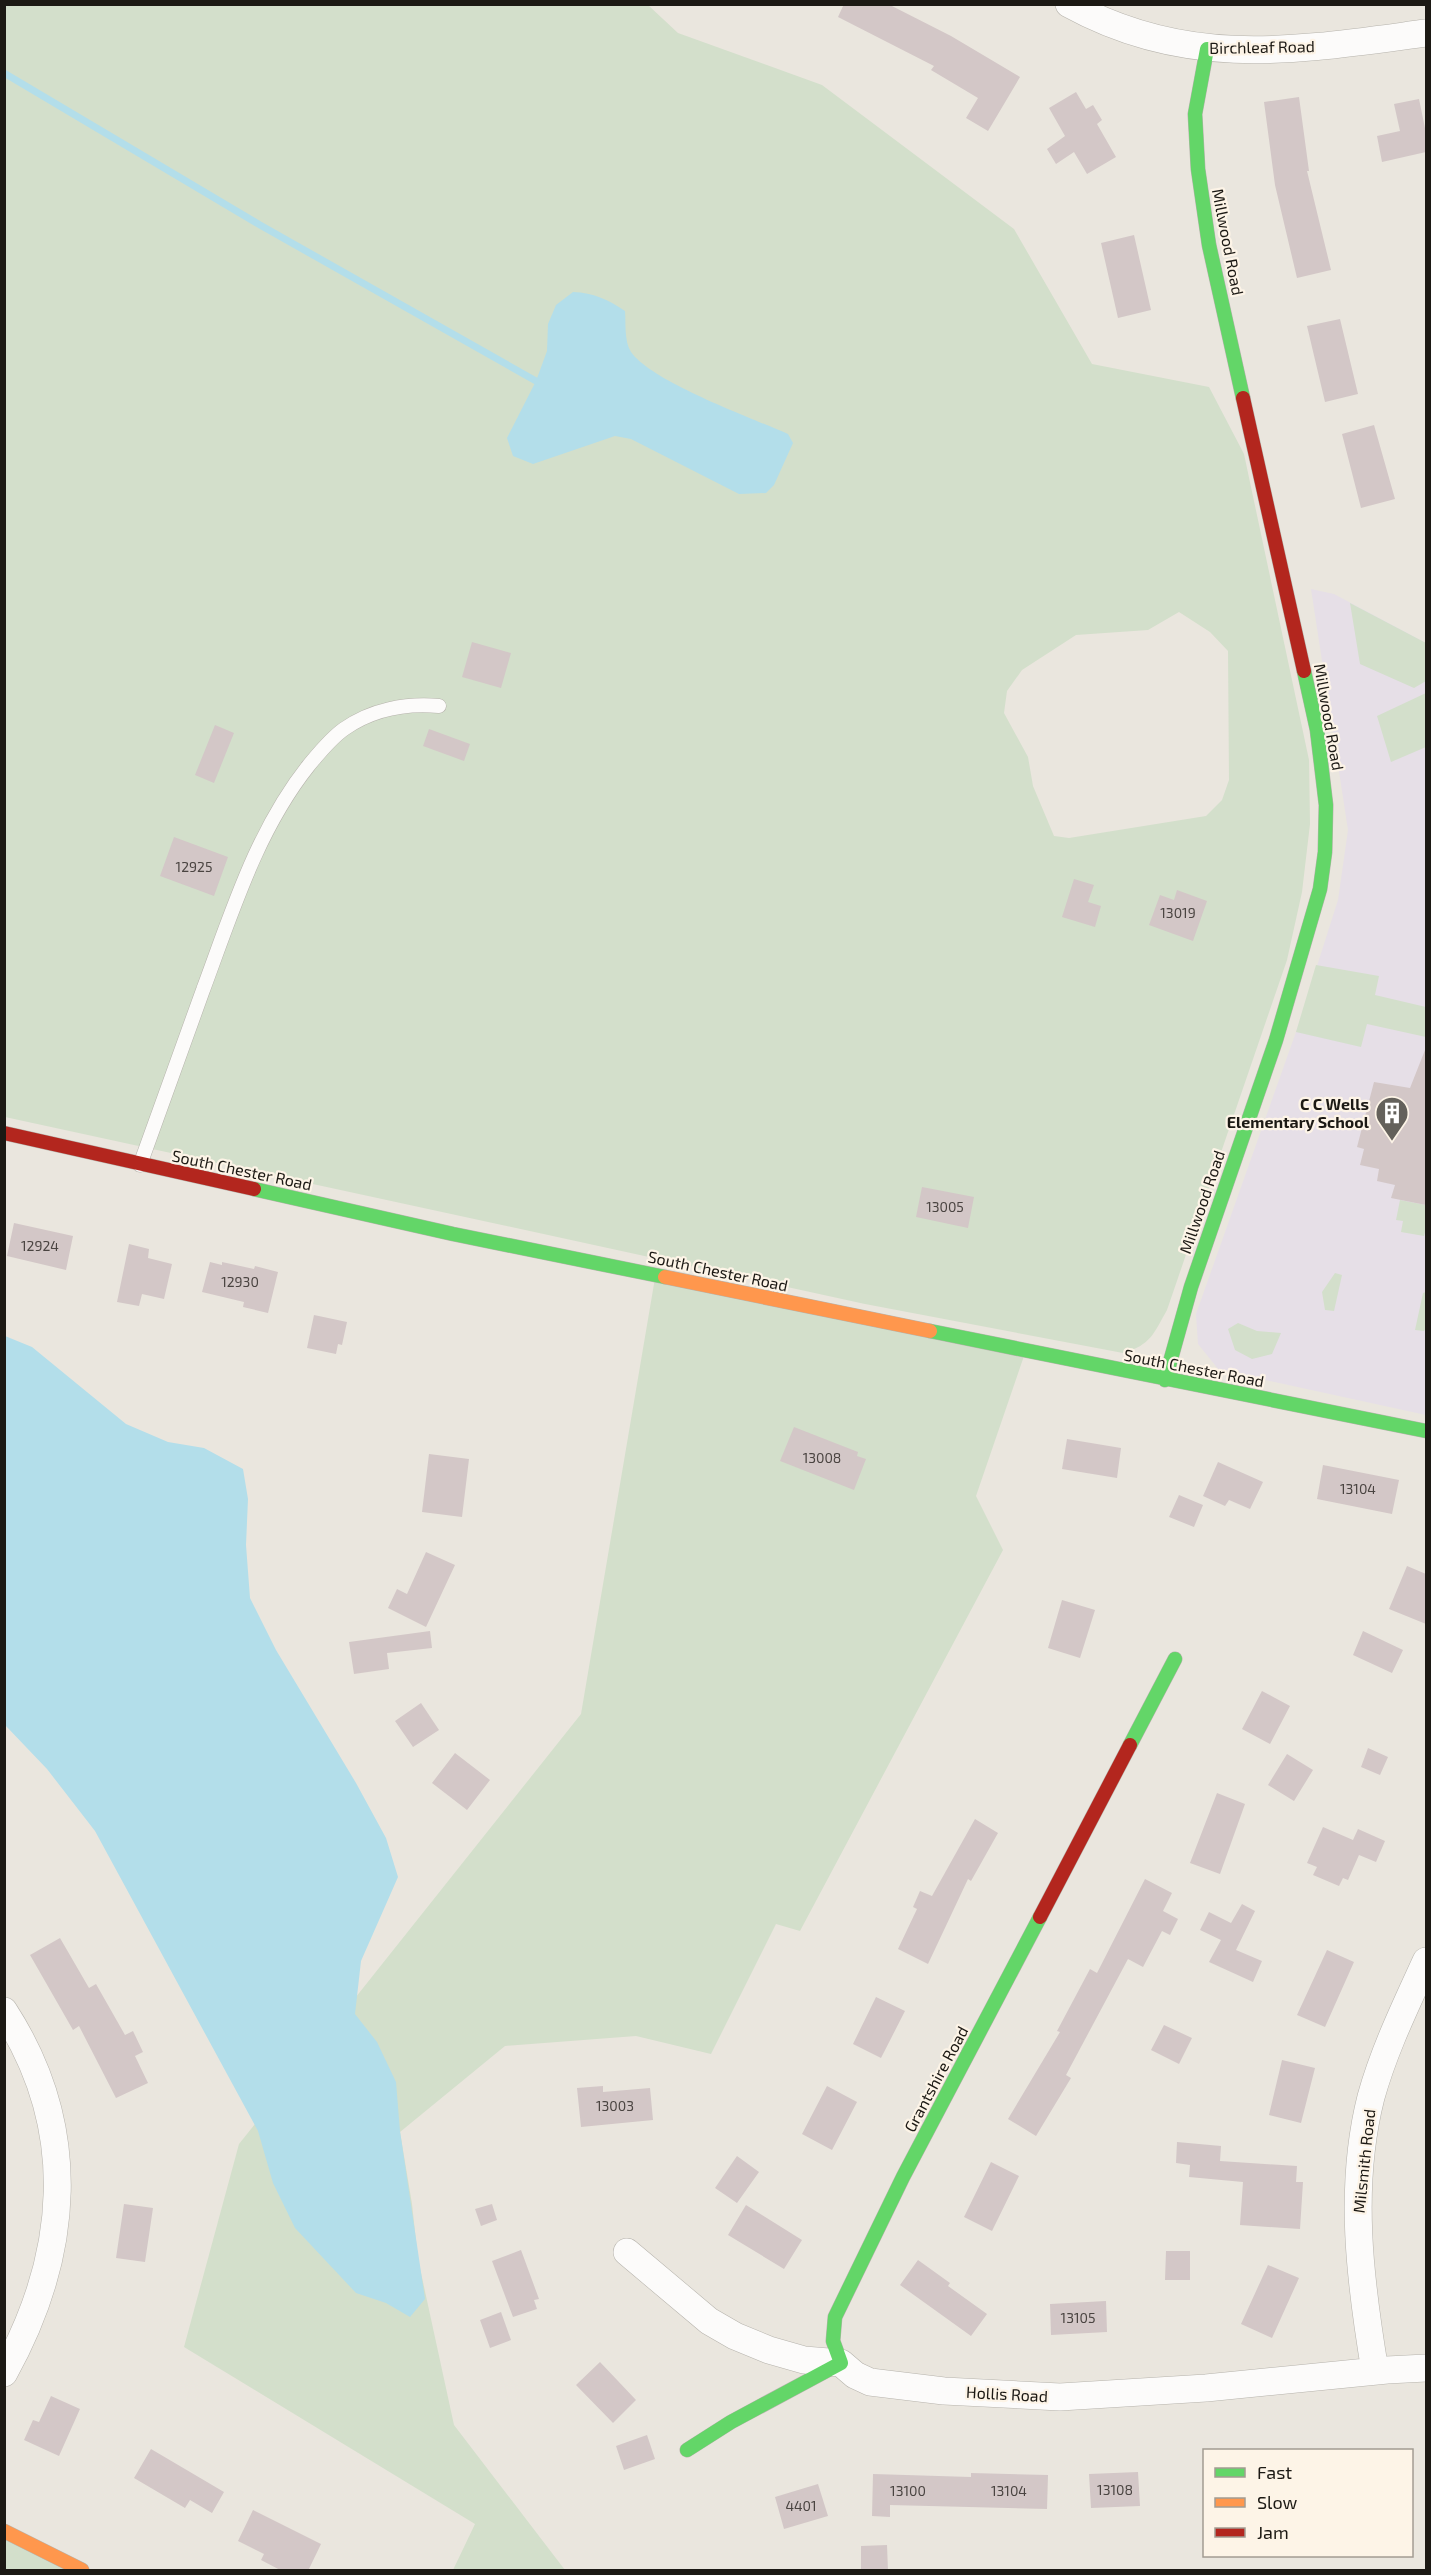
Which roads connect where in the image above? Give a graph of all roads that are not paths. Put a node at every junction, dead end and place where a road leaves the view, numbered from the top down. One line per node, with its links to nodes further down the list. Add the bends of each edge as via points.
1 (1069, 4): 3 (street, Birchleaf Road, via 1130,31)
2 (1426, 33): 3 (street, Birchleaf Road, via 1321,47)
3 (1207, 49): 7 (street, Millwood Road, via 1195,123 1200,186 1209,245 1317,730 1325,829 1320,890 1310,930 1191,1287)
4 (439, 706): 6 (lane, via 402,706 371,714 343,729 296,784 255,854)
5 (4, 1133): 6 (street, South Chester Road)
6 (140, 1165): 7 (street, South Chester Road, via 453,1234)
7 (1165, 1380): 8 (street, South Chester Road)
8 (1426, 1431)
9 (1176, 1659): 13 (street, Grantshire Road, via 903,2177 835,2317 831,2333)
10 (1426, 1961): 15 (street, Milsmith Road, via 1385,2054 1364,2131 1358,2238 1364,2305)
11 (4, 2011): 16 (street, via 36,2070 48,2104 58,2172 57,2216 39,2301)
12 (627, 2252): 13 (street, Hollis Road, via 709,2321 735,2336 804,2360)
13 (841, 2363): 15 (street, Hollis Road, via 870,2382 944,2391 1060,2397 1206,2388); 17 (street)
14 (1426, 2368): 15 (street, Hollis Road)
15 (1376, 2371)
16 (4, 2373)
17 (687, 2450)
18 (4, 2531): 19 (street)
19 (82, 2571)

